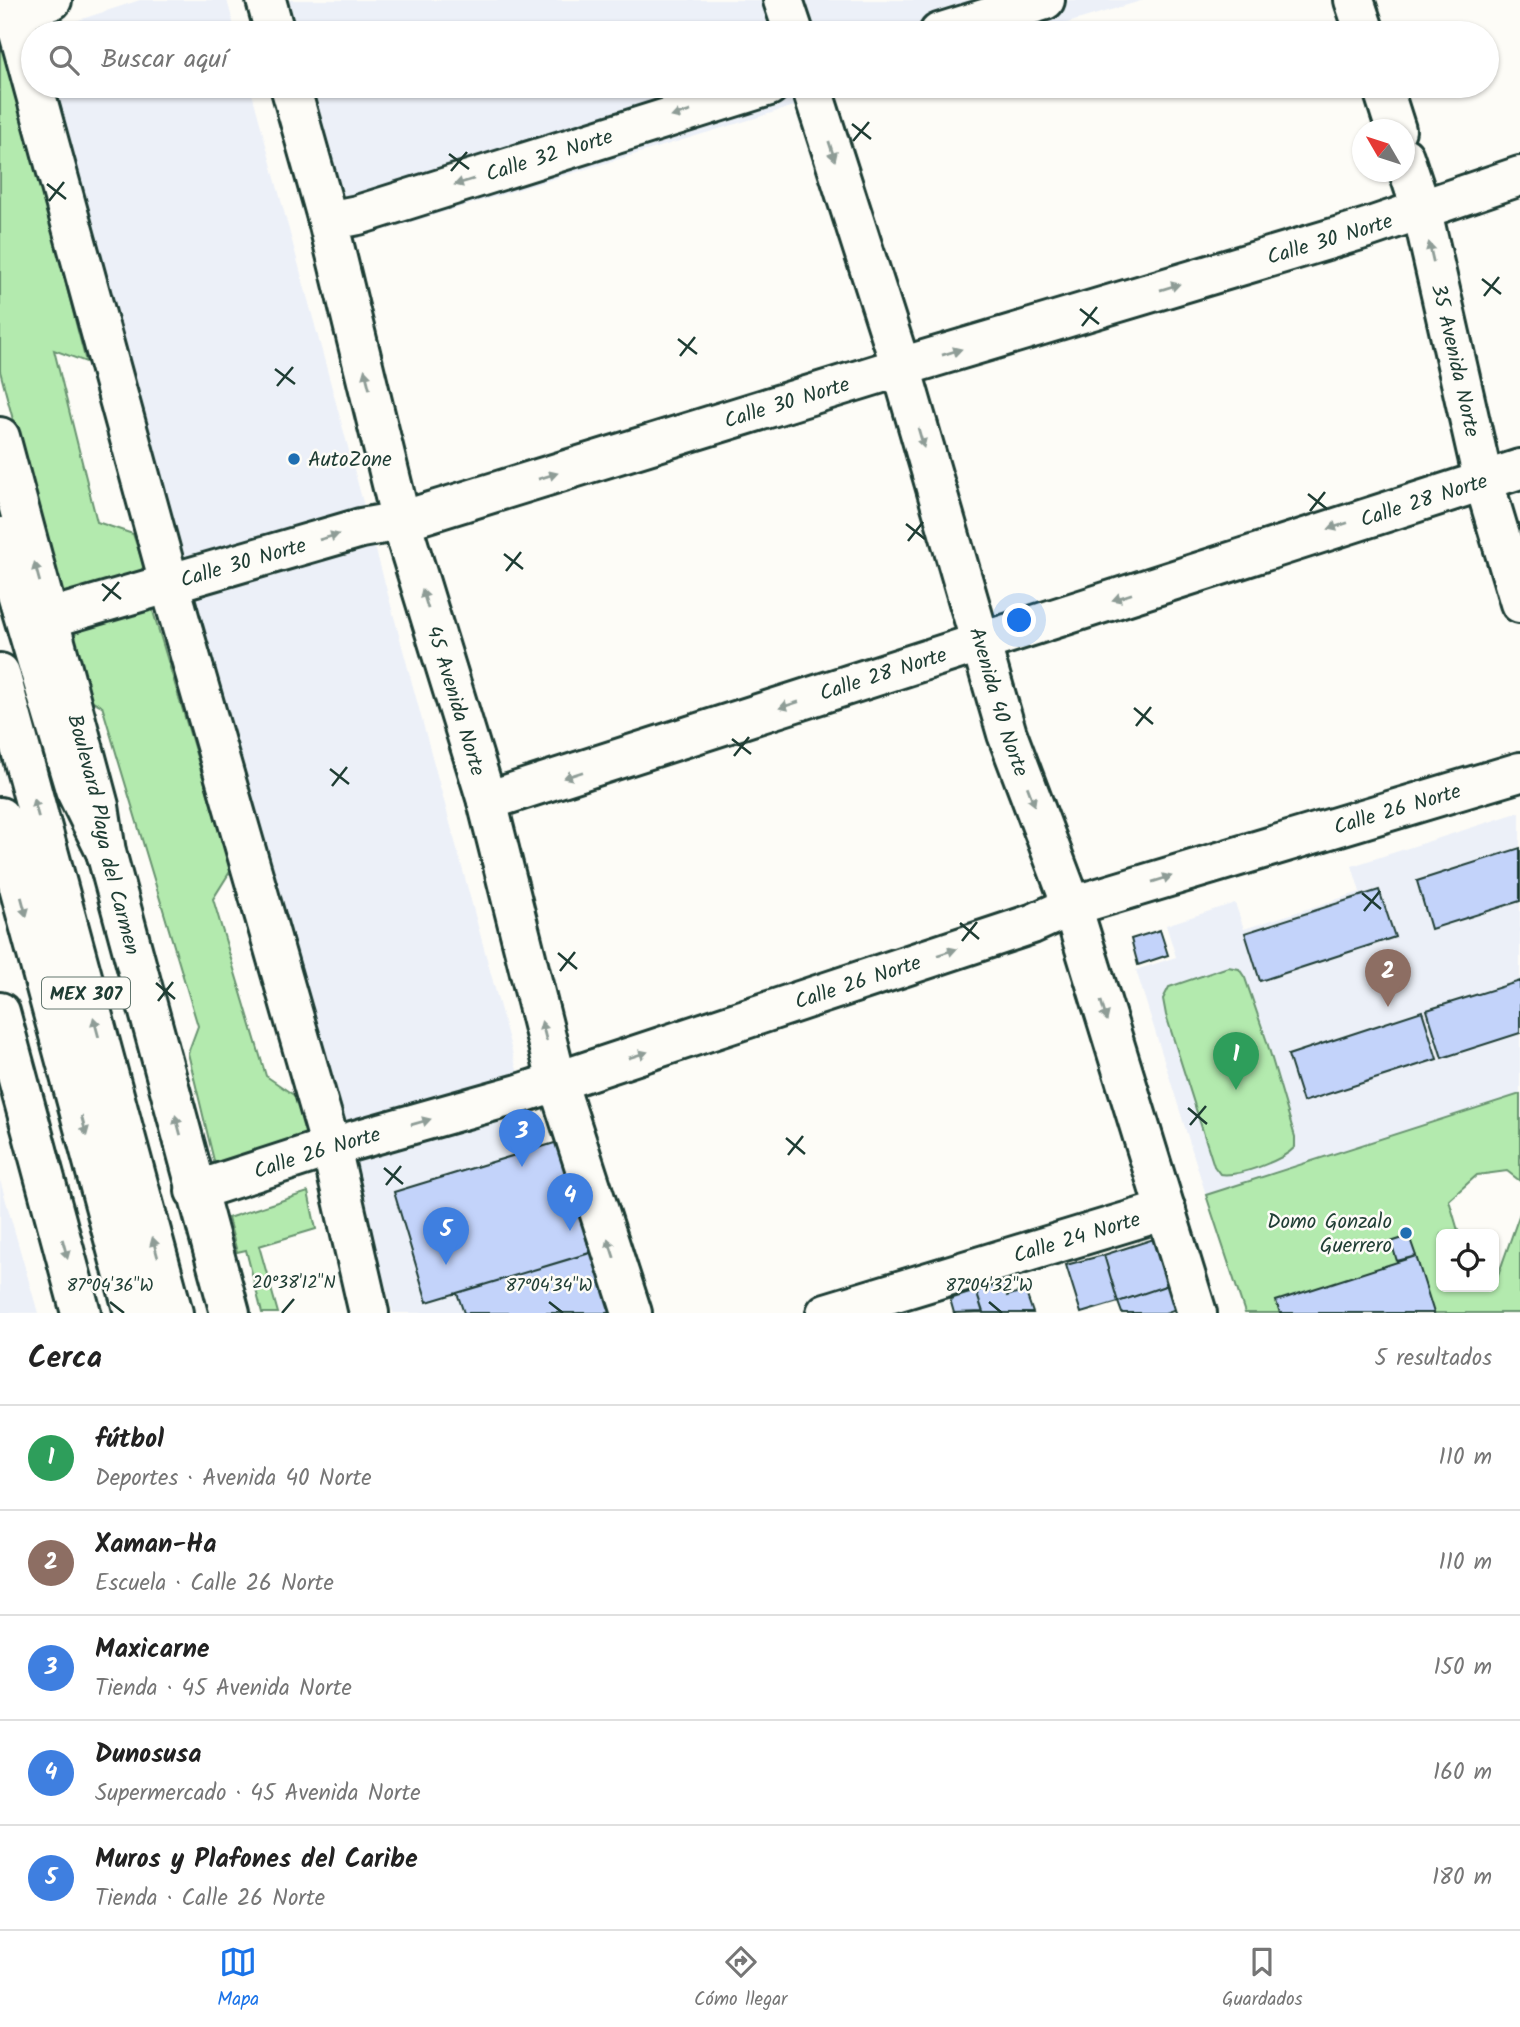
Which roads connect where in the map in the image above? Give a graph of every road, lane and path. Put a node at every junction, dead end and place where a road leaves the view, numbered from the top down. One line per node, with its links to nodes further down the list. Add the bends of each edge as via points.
1 (52, 0): 6 (main road)
2 (266, 0): 7 (main road)
3 (783, 0): 8 (main road)
4 (1045, 0): 9 (main road)
5 (1354, 0): 10 (main road)
6 (8, 10): 11 (main road)
7 (272, 21)
8 (790, 21)
9 (978, 21)
10 (1361, 21)
11 (21, 56)
12 (33, 98): 28 (main road)
13 (293, 98): 21 (main road, 45 Avenida Norte)
14 (731, 98): 21 (main road, Calle 32 Norte, one-way to 21)
15 (815, 98): 22 (main road, Avenida 40 Norte, one-way to 22)
16 (1386, 98): 17 (main road)
17 (1392, 119)
18 (1520, 176): 20 (main road, Calle 30 Norte)
19 (1413, 182): 20 (main road, 35 Avenida Norte)
20 (1422, 211): 22 (main road, Calle 30 Norte, one-way to 20); 25 (main road, 35 Avenida Norte, one-way to 20)
21 (328, 221): 26 (main road, 45 Avenida Norte, one-way to 21)
22 (901, 367): 26 (main road, Calle 30 Norte, one-way to 22); 31 (main road, Avenida 40 Norte, one-way to 31)
23 (0, 437): 30 (main road, Boulevard Playa del Carmen, one-way to 23)
24 (1520, 469): 25 (main road, Calle 28 Norte)
25 (1483, 479): 29 (main road, 35 Avenida Norte); 31 (main road, Calle 28 Norte, one-way to 31)
26 (401, 522): 28 (main road, Calle 30 Norte, one-way to 26, via 361,528); 34 (main road, 45 Avenida Norte, one-way to 26)
27 (0, 537): 36 (main road, via 75,789)
28 (169, 582): 30 (main road, Calle 30 Norte); 40 (main road)
29 (1520, 603)
30 (50, 618): 36 (main road, Boulevard Playa del Carmen, via 99,806)
31 (980, 643): 34 (main road, Calle 28 Norte, one-way to 34); 37 (main road, Avenida 40 Norte, one-way to 37, via 1007,734)
32 (0, 673): 45 (main road, MEX 307, one-way to 32)
33 (1520, 772): 37 (main road, Calle 26 Norte, one-way to 33)
34 (487, 801): 39 (main road, 45 Avenida Norte, one-way to 34)
35 (0, 817): 44 (main road, MEX 307, one-way to 44)
36 (106, 852): 41 (main road, Boulevard Playa del Carmen, one-way to 36)
37 (1072, 906): 39 (main road, Calle 26 Norte, one-way to 37, via 1032,924); 42 (main road, Avenida 40 Norte, one-way to 42)
38 (0, 1012): 43 (main road, one-way to 43)
39 (557, 1082): 40 (main road, Calle 26 Norte, one-way to 39); 48 (main road, 45 Avenida Norte, one-way to 39)
40 (331, 1147): 41 (main road, Calle 26 Norte); 47 (main road)
41 (195, 1191): 46 (main road, Boulevard Playa del Carmen)
42 (1166, 1210): 49 (main road, Calle 24 Norte); 50 (main road, Avenida 40 Norte)
43 (81, 1313)
44 (134, 1313)
45 (173, 1313)
46 (230, 1313)
47 (369, 1313)
48 (632, 1313)
49 (826, 1313)
50 (1197, 1313)

